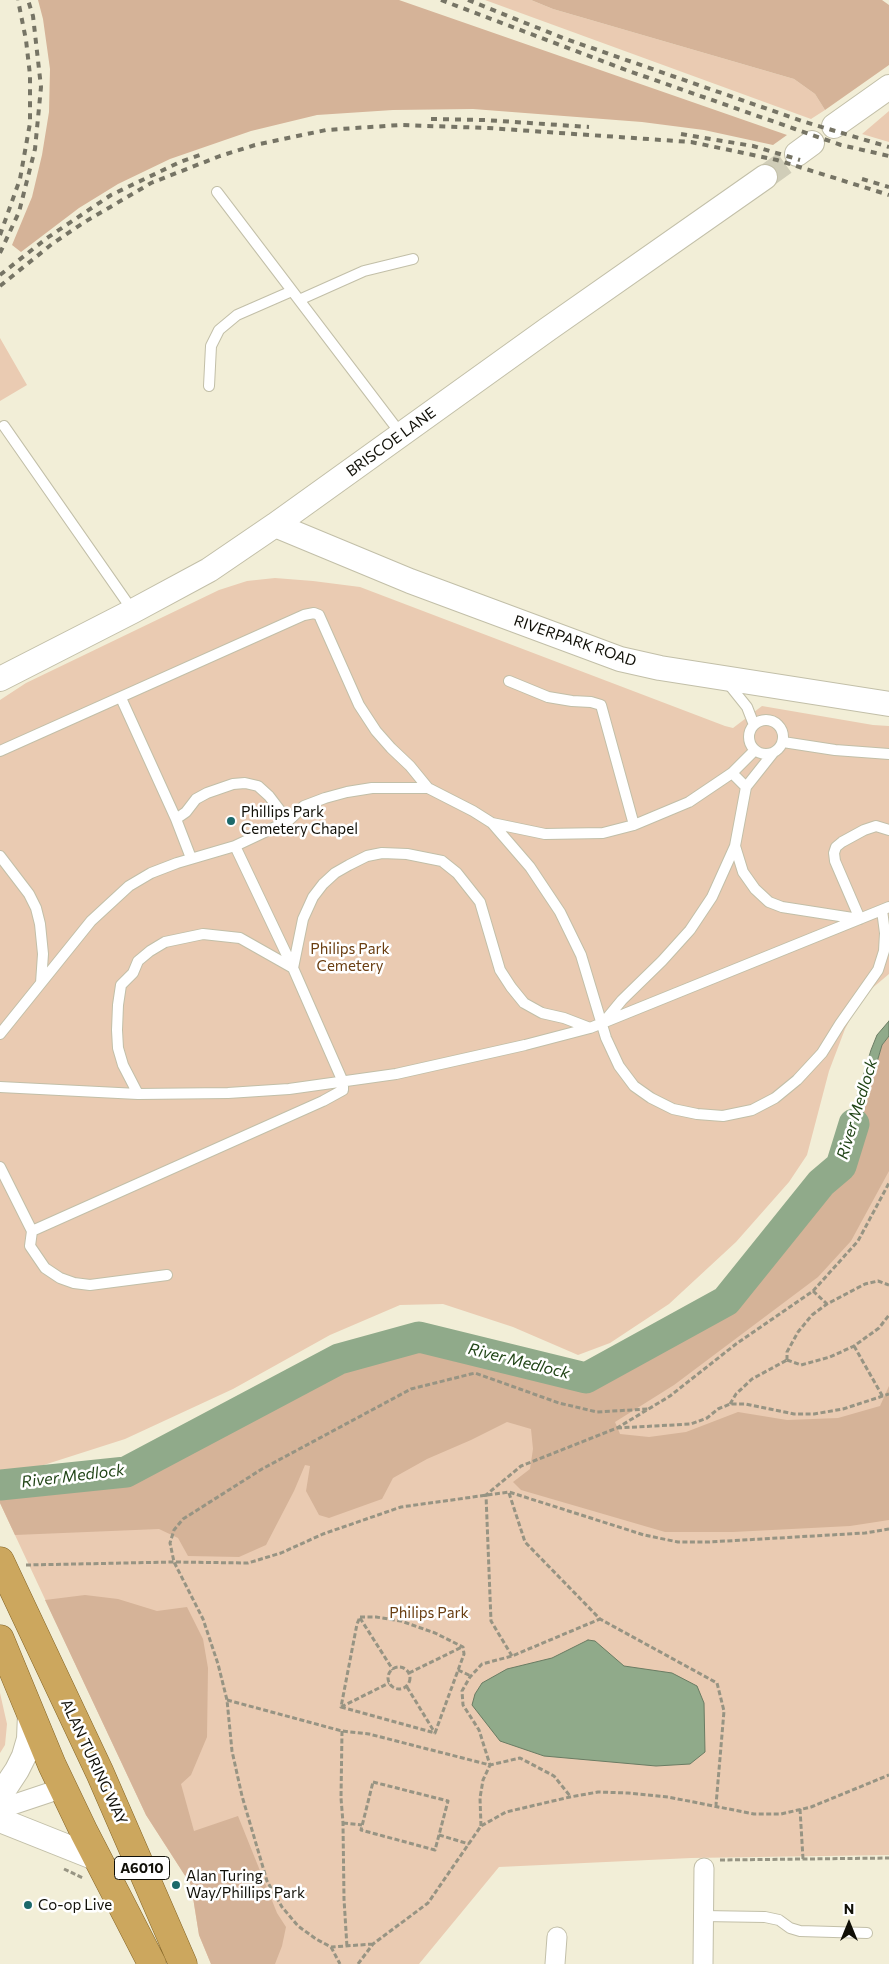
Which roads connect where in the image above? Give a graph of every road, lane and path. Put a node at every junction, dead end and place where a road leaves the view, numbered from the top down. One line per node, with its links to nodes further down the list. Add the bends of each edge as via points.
1 (889, 87): 2 (street)
2 (834, 126)
3 (765, 177): 10 (street, BRISCOE LANE)
4 (217, 192): 6 (lane)
5 (413, 259): 7 (lane, via 364,271)
6 (292, 291): 7 (lane); 8 (lane, via 237,315 219,330 211,346)
7 (299, 300): 10 (lane)
8 (209, 386)
9 (4, 426): 12 (lane)
10 (401, 435): 11 (street, BRISCOE LANE)
11 (275, 525): 12 (street, BRISCOE LANE, via 209,570); 13 (street, RIVERPARK ROAD, via 620,659)
12 (133, 611): 14 (street, BRISCOE LANE)
13 (724, 677): 17 (street, RIVERPARK ROAD); 18 (lane, via 747,707)
14 (0, 678)
15 (509, 682): 30 (lane, via 548,696 602,705)
16 (121, 698): 21 (lane); 26 (lane, via 314,613 319,615 359,705 381,736); 27 (lane)
17 (889, 704)
18 (754, 725): 19 (lane, via 764,720 775,722 782,731); 20 (lane, via 749,735)
19 (783, 742): 22 (lane); 23 (lane)
20 (755, 750): 22 (lane); 24 (lane)
21 (0, 751)
22 (773, 753): 25 (lane)
23 (889, 754)
24 (732, 773): 25 (lane); 30 (lane, via 689,802)
25 (746, 787): 33 (lane)
26 (428, 788): 28 (lane, via 372,788 347,792 304,806); 29 (lane)
27 (176, 819): 28 (lane, via 207,793 245,783 258,786); 35 (lane)
28 (288, 820): 32 (lane)
29 (492, 823): 30 (lane, via 545,834 603,833); 40 (lane, via 530,867 560,912 581,955)
30 (634, 825)
31 (889, 830): 37 (lane, via 876,826 864,830 842,842 834,853)
32 (235, 846): 35 (lane); 38 (lane)
33 (735, 846): 37 (lane, via 743,872 769,902 798,911); 40 (lane, via 712,897 690,930)
34 (0, 856): 39 (lane, via 36,908 43,954)
35 (191, 858): 39 (lane, via 129,886 91,921)
36 (885, 909): 37 (lane); 40 (lane, via 884,950 878,970 822,1053 775,1098 752,1110 723,1116 697,1114 673,1109 651,1098 634,1086 619,1066)
37 (860, 919): 40 (lane)
38 (293, 968): 41 (lane, via 303,919 323,884 366,856 407,854 442,862 457,873 480,902 500,970 524,1003); 43 (lane); 45 (lane, via 240,938 202,934 164,942 150,950 121,985 118,1005 118,1048)
39 (40, 983): 42 (lane)
40 (602, 1023): 41 (lane)
41 (590, 1028): 43 (lane, via 415,1070)
42 (0, 1034)
43 (343, 1082): 45 (lane, via 228,1093); 48 (lane, via 343,1090 323,1101)
44 (0, 1087): 45 (lane)
45 (138, 1094)
46 (0, 1167): 48 (lane)
47 (889, 1183): 51 (path, via 858,1241)
48 (32, 1231): 49 (lane, via 30,1246 41,1262 60,1278 74,1283 90,1285)
49 (167, 1275)
50 (889, 1285): 52 (path, via 878,1281 865,1284)
51 (813, 1291): 52 (path); 59 (path)
52 (827, 1304): 55 (path, via 812,1315 798,1332 787,1352)
53 (889, 1315): 54 (path, via 879,1328)
54 (854, 1346): 55 (path, via 813,1363 801,1365); 57 (path)
55 (787, 1360): 58 (path, via 752,1379)
56 (889, 1394): 57 (path)
57 (883, 1397): 58 (path, via 814,1414)
58 (730, 1404): 60 (path, via 690,1424)
59 (648, 1409): 60 (path); 64 (path, via 597,1412 559,1403 476,1373 411,1389 262,1469 183,1519 174,1530 170,1543)
60 (617, 1428): 62 (path, via 521,1466)
61 (509, 1492): 62 (path); 63 (path, via 644,1535 678,1542 865,1533); 67 (path, via 525,1542)
62 (486, 1496): 64 (path, via 401,1506 248,1563); 70 (path, via 491,1621)
63 (889, 1529)
64 (174, 1562): 65 (path); 77 (path, via 203,1619)
65 (1, 1564): 83 (highway, ALAN TURING WAY / A6010)
66 (360, 1618): 69 (path, via 401,1621); 71 (path); 78 (path)
67 (600, 1620): 70 (path); 88 (path, via 717,1683 724,1711)
68 (0, 1639): 79 (highway, A6010)
69 (463, 1647): 72 (path); 73 (path)
70 (512, 1656): 74 (path, via 482,1664)
71 (393, 1670): 73 (path, via 402,1668); 75 (path, via 388,1677)
72 (458, 1670): 74 (path); 81 (path)
73 (409, 1673): 76 (path)
74 (471, 1676): 82 (path, via 462,1691 463,1705 479,1730)
75 (389, 1683): 76 (path, via 398,1690); 78 (path)
76 (407, 1687): 81 (path)
77 (227, 1700): 80 (path); 105 (path, via 232,1751 267,1881 298,1926)
78 (341, 1707): 81 (path)
79 (30, 1714): 85 (highway, A6010); 86 (street, via 29,1739 24,1756)
80 (342, 1731): 82 (path, via 369,1734); 92 (path)
81 (435, 1733)
82 (490, 1765): 87 (path, via 520,1758 560,1780); 94 (path, via 480,1798)
83 (100, 1773): 85 (highway); 108 (highway, ALAN TURING WAY / A6010)
84 (889, 1775): 90 (path)
85 (63, 1788): 89 (street); 98 (highway, A6010)
86 (0, 1796)
87 (570, 1797): 88 (path, via 598,1792 628,1793); 94 (path, via 506,1812)
88 (716, 1806): 90 (path, via 754,1814 781,1814)
89 (0, 1809)
90 (800, 1809): 99 (path)
91 (0, 1820): 98 (street)
92 (343, 1822): 93 (path); 106 (path)
93 (362, 1825): 95 (path, via 361,1830 435,1850); 95 (path, via 373,1782 448,1801)
94 (481, 1826): 96 (path)
95 (439, 1835): 96 (path)
96 (469, 1844): 104 (path, via 428,1903)
97 (889, 1858): 99 (path)
98 (98, 1859): 107 (highway, A6010)
99 (803, 1859): 100 (path, via 704,1860)
100 (704, 1868): 101 (street)
101 (703, 1916): 102 (lane, via 765,1917 806,1932); 112 (street)
102 (867, 1933)
103 (556, 1937): 111 (street)
104 (373, 1944): 106 (path); 110 (path)
105 (331, 1946): 106 (path); 109 (path)
106 (347, 1946)
107 (152, 1964)
108 (183, 1964)
109 (340, 1964)
110 (358, 1964)
111 (555, 1964)
112 (703, 1964)

